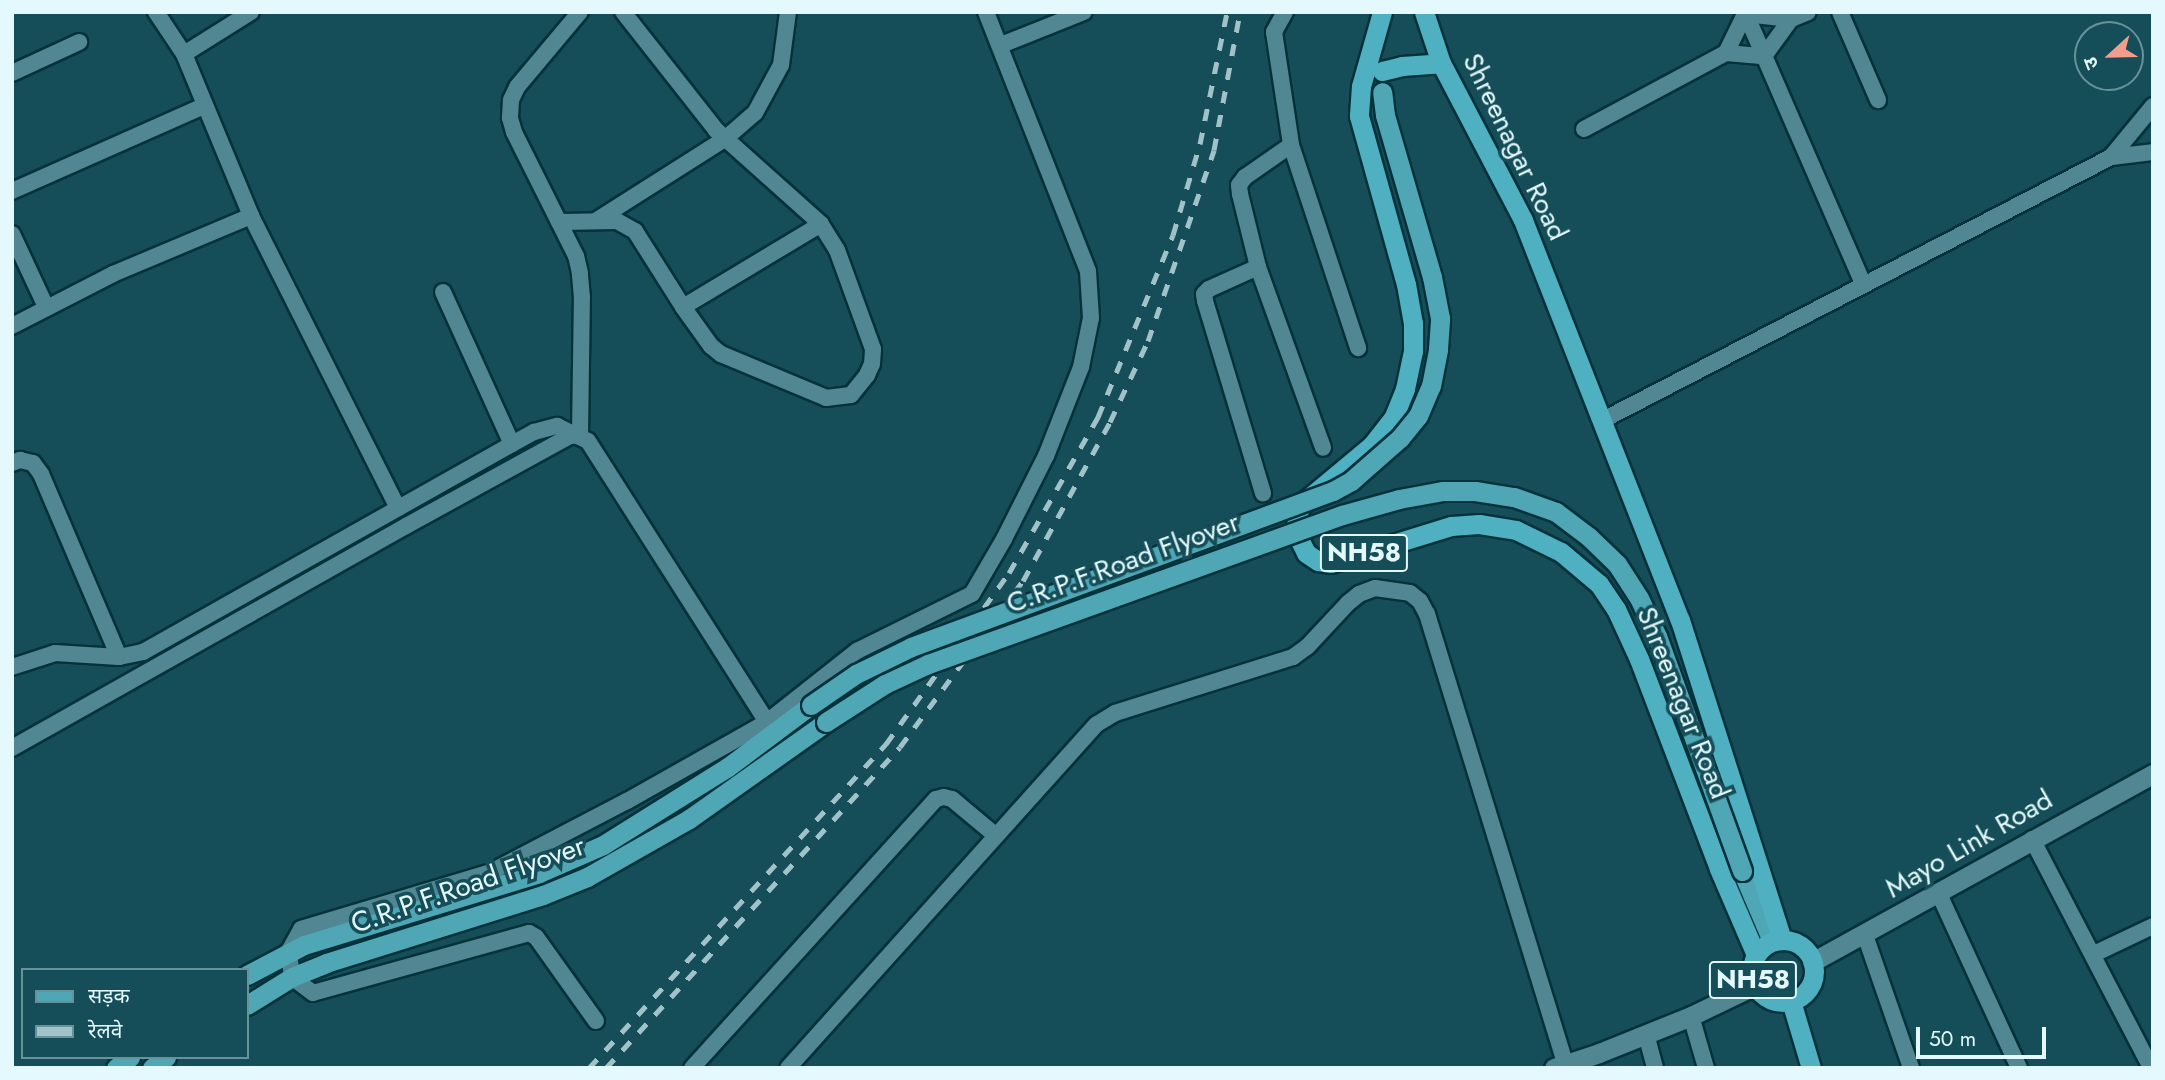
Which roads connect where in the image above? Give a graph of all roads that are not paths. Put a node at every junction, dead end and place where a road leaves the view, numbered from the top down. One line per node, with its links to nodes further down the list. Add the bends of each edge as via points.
1 (156, 12): 19 (street)
2 (251, 12): 19 (street)
3 (580, 12): 35 (street, via 511,100 514,132)
4 (623, 12): 28 (street)
5 (788, 12): 28 (street, via 781,65 769,91 755,113)
6 (986, 12): 17 (street)
7 (1084, 12): 17 (street)
8 (1285, 12): 29 (street, via 1274,32)
9 (1382, 12): 15 (highway, Shreenagar Road / NH58)
10 (1424, 12): 21 (highway, Shreenagar Road / NH58)
11 (1808, 12): 14 (street)
12 (1840, 12): 24 (street)
13 (1745, 13): 14 (street); 18 (street); 20 (street)
14 (1791, 19): 20 (street)
15 (1374, 40): 22 (main road, C.R.P.F.Road Flyover); 65 (highway, Shreenagar Road / NH58, via 1359,94 1359,116 1406,284 1413,351 1392,418 1372,445 1305,500 1297,513 1294,523 1300,544 1318,561 1331,563 1412,536 1479,524 1528,535 1581,567 1616,609 1639,659)
16 (79, 42): 23 (street)
17 (1001, 45): 54 (street, via 1088,271 1091,318 1081,367 1046,456 972,594 857,651)
18 (1726, 53): 20 (street); 27 (street)
19 (184, 54): 25 (street)
20 (1764, 56): 39 (street)
21 (1441, 63): 22 (highway); 45 (highway, Shreenagar Road / NH58, via 1523,220)
22 (1382, 71): 63 (main road, C.R.P.F.Road Flyover, bridge, via 1385,116 1440,318 1431,387 1418,416 1386,453 1333,491 900,652 856,674 728,767 603,845 539,873)
23 (12, 73)
24 (1878, 100)
25 (204, 106): 32 (street); 33 (street)
26 (2153, 106): 31 (street)
27 (1584, 129)
28 (726, 138): 34 (street); 36 (street)
29 (1292, 145): 38 (street, via 1239,185); 44 (street)
30 (2153, 152): 31 (street)
31 (2111, 157): 39 (street)
32 (12, 191)
33 (251, 216): 41 (street); 51 (street)
34 (595, 221): 35 (street); 42 (street, via 617,221 635,231)
35 (559, 222): 46 (street, via 580,273)
36 (821, 224): 42 (street); 42 (street, via 837,250 873,349 867,375 851,396 826,398 721,355)
37 (12, 234): 41 (street)
38 (1258, 267): 48 (street); 50 (street, via 1205,294)
39 (1863, 283): 45 (street)
40 (443, 292): 47 (street)
41 (46, 307): 43 (street)
42 (682, 307)
43 (12, 326)
44 (1358, 348)
45 (1603, 420): 62 (highway, Shreenagar Road / NH58, via 1680,620)
46 (580, 435): 47 (street, via 548,427); 54 (street); 55 (street, via 570,436)
47 (512, 444): 51 (street)
48 (1323, 448)
49 (12, 463): 52 (street, via 33,463 41,474)
50 (1263, 493)
51 (398, 508): 52 (street, via 143,652)
52 (119, 657): 53 (street, via 55,653)
53 (12, 667)
54 (766, 722): 63 (street, via 491,872 301,929)
55 (12, 748)
56 (2153, 774): 58 (street, Mayo Link Road)
57 (995, 835): 75 (street, via 1097,724 1115,713 1293,657 1359,594 1375,589 1410,593 1427,614); 76 (street, via 952,799 936,799); 77 (street)
58 (2032, 839): 59 (street, Mayo Link Road); 64 (street)
59 (1939, 894): 61 (street, Mayo Link Road); 82 (street)
60 (2153, 926): 64 (street)
61 (1865, 935): 66 (street, Mayo Link Road); 81 (street)
62 (1777, 941): 65 (highway, NH58); 66 (highway, NH58, via 1801,946); 68 (main road, C.R.P.F.Road Flyover, bridge, via 1742,871 1657,636 1617,564 1556,512 1514,497 1443,491 1342,515 928,664 884,684 711,805 635,852 543,895)
63 (289, 951): 67 (main road, C.R.P.F.Road Flyover); 68 (street)
64 (2094, 954): 83 (street)
65 (1756, 955): 69 (highway, NH58, via 1752,964)
66 (1812, 962): 70 (highway, NH58, via 1814,971 1807,990)
67 (248, 974)
68 (292, 977): 71 (main road, C.R.P.F.Road Flyover); 73 (street, via 313,993 529,933 537,937)
69 (1755, 985): 70 (highway, NH58, via 1770,999); 72 (street)
70 (1791, 1001): 80 (highway, NH58)
71 (248, 1003)
72 (1691, 1016): 74 (street); 79 (street)
73 (596, 1021)
74 (1642, 1036): 75 (street); 78 (street)
75 (1560, 1066)
76 (692, 1068)
77 (788, 1068)
78 (1655, 1068)
79 (1706, 1068)
80 (1811, 1068)
81 (1911, 1068)
82 (2018, 1068)
83 (2151, 1068)

